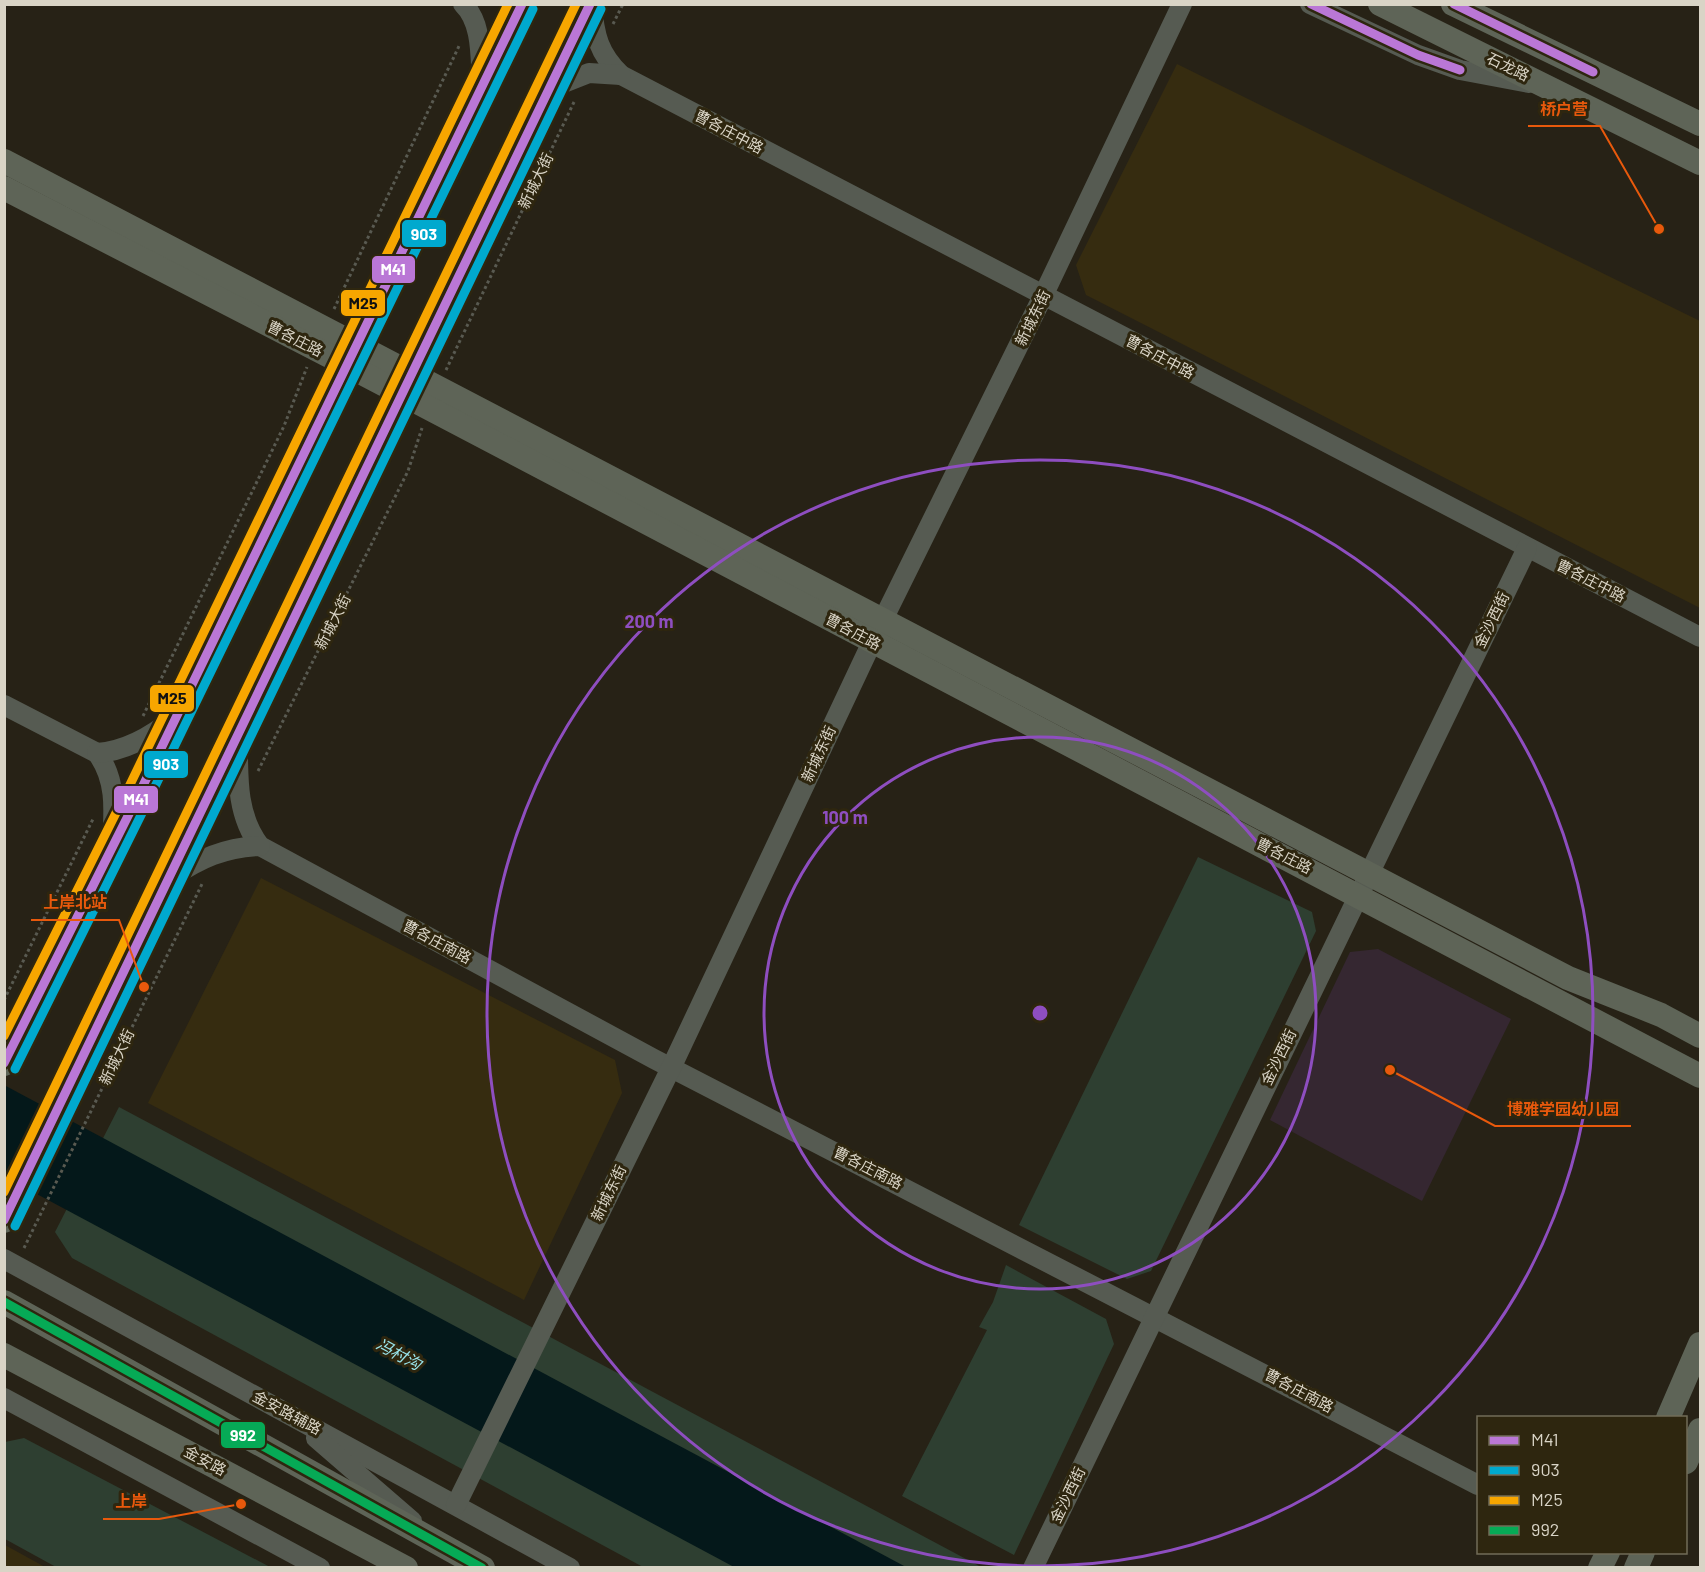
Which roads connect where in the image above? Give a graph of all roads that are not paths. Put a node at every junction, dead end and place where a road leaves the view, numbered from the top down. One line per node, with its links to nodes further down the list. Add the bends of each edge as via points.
1 (522, 4): 9 (main road)
2 (591, 4): 8 (street, 曹各庄中路, via 601,49 607,62); 11 (main road, 新城大街)
3 (1182, 4): 16 (street, 新城东街)
4 (1310, 4): 10 (street, via 1418,55 1460,70)
5 (1380, 4): 10 (main road, 石龙路)
6 (1454, 4): 12 (main road)
7 (468, 11): 9 (street, via 477,31)
8 (621, 75): 11 (street, 曹各庄中路, via 589,73); 16 (street, 曹各庄中路)
9 (482, 84): 18 (main road)
10 (1546, 86): 14 (main road, 石龙路)
11 (550, 88): 19 (main road, 新城大街)
12 (1701, 124)
13 (4, 161): 17 (main road, 曹各庄路)
14 (1701, 163)
15 (4, 188): 17 (main road, 曹各庄路)
16 (1044, 296): 20 (street, 曹各庄中路); 21 (street, 新城东街)
17 (319, 339): 18 (main road, 曹各庄路)
18 (350, 354): 19 (main road, 曹各庄路); 24 (main road)
19 (406, 384): 21 (main road, 曹各庄路); 25 (main road, 新城大街)
20 (1527, 548): 22 (street, 曹各庄中路); 30 (street, 金沙西街)
21 (877, 632): 30 (main road, 曹各庄路); 33 (street, 新城东街)
22 (1701, 637)
23 (4, 705): 26 (street)
24 (177, 716): 26 (street, via 129,746); 28 (main road)
25 (238, 738): 27 (street, via 241,806 250,834); 29 (main road, 新城大街)
26 (97, 753): 28 (street, via 112,786)
27 (260, 846): 29 (street, via 218,852); 33 (street, 曹各庄南路)
28 (112, 852): 32 (main road)
29 (171, 878): 35 (main road, 新城大街)
30 (1363, 884): 31 (main road, 曹各庄路); 34 (main road, 曹各庄路); 38 (street, 金沙西街)
31 (1701, 1036)
32 (5, 1063)
33 (671, 1068): 38 (street, 曹各庄南路); 47 (street, 新城东街)
34 (1701, 1076)
35 (5, 1220)
36 (4, 1259): 42 (street, 金安路辅路)
37 (4, 1302): 48 (main road)
38 (1154, 1315): 46 (street, 曹各庄南路); 56 (street, 金沙西街)
39 (1701, 1344): 43 (main road)
40 (4, 1355): 53 (main road, 金安路)
41 (4, 1398): 52 (street)
42 (287, 1413): 47 (street, 金安路辅路); 48 (street)
43 (1669, 1416)
44 (1701, 1430): 45 (main road)
45 (1687, 1460)
46 (1477, 1484)
47 (456, 1505): 55 (street, 金安路辅路)
48 (439, 1544): 54 (main road)
49 (1607, 1554): 57 (main road)
50 (1612, 1554): 51 (street)
51 (1636, 1567)
52 (321, 1568)
53 (406, 1568)
54 (483, 1568)
55 (570, 1568)
56 (1033, 1568)
57 (1600, 1568)

